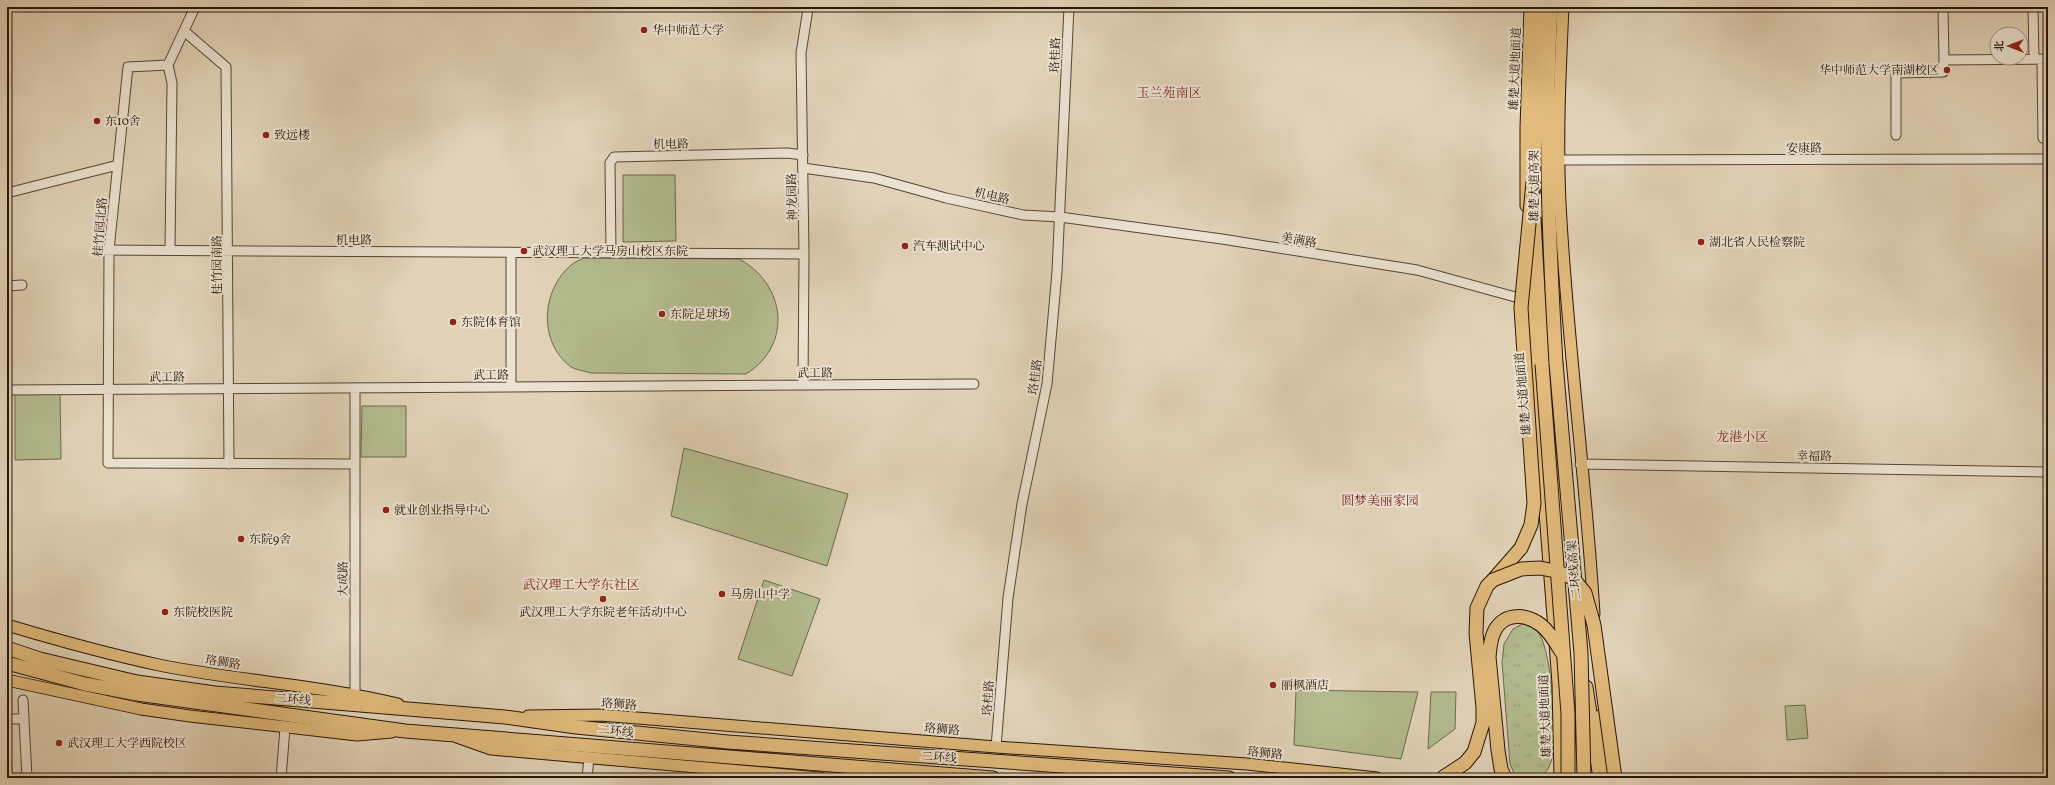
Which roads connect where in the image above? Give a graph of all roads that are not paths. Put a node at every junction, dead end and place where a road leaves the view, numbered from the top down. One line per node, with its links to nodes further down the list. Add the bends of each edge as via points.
1 (195, 7): 10 (street)
2 (1069, 7): 23 (street, 珞桂路)
3 (1530, 7): 33 (main road, 雄楚大道地面道, via 1525,182)
4 (1538, 7): 21 (highway, 雄楚大道高架)
5 (1551, 7): 34 (highway, 雄楚大道高架, via 1547,70 1547,161)
6 (1563, 7): 18 (main road)
7 (1943, 7): 12 (street)
8 (2033, 7): 11 (street)
9 (808, 9): 16 (street, 神龙园路, via 801,53)
10 (184, 31): 13 (street); 27 (street, 桂竹园南路, via 226,67)
11 (2041, 59): 12 (street); 15 (street)
12 (1944, 60): 14 (street, via 1943,72 1896,73)
13 (168, 65): 19 (street, 桂竹园北路, via 128,67); 26 (street, via 172,83)
14 (1896, 135)
15 (2043, 138)
16 (803, 155): 20 (street, 神龙园路); 29 (street, 机电路, via 787,153 614,157 610,163)
17 (2048, 159): 18 (street, 安康路)
18 (1559, 160): 44 (main road)
19 (118, 165): 22 (street); 25 (street, 桂竹园北路)
20 (803, 168): 23 (street, 机电路, via 874,178 946,198 1023,215); 30 (street, 神龙园路)
21 (1533, 182): 46 (highway, bridge, via 1521,308 1534,503 1531,525 1521,548); 51 (highway, 雄楚大道高架, bridge, via 1542,364)
22 (7, 193)
23 (1060, 218): 33 (street, 美满路, via 1222,238 1417,270); 65 (street, 珞桂路, via 1058,272 1047,384 1022,504 1008,598)
24 (98, 250): 25 (street, 机电路)
25 (109, 250): 26 (street, 机电路); 40 (street, 桂竹园北路)
26 (170, 250): 27 (street, 机电路)
27 (229, 252): 28 (street, 机电路); 38 (street, 桂竹园南路)
28 (511, 253): 29 (street, 机电路); 37 (street)
29 (611, 253): 30 (street, 机电路)
30 (804, 254): 36 (street, 神龙园路)
31 (22, 285): 32 (street)
32 (8, 286)
33 (1530, 302): 63 (main road, 雄楚大道地面道)
34 (1556, 363): 50 (highway, 二环线高架, bridge)
35 (974, 384): 36 (street, 武工路)
36 (804, 385): 37 (street, 武工路)
37 (511, 387): 39 (street, 武工路)
38 (229, 388): 39 (street, 武工路); 40 (street, 武工路); 42 (street, 桂竹园南路)
39 (355, 388): 43 (street, 大成路)
40 (108, 389): 41 (street, 武工路); 42 (street, 桂竹园北路, via 108,463)
41 (7, 390)
42 (229, 464): 43 (street)
43 (355, 464): 54 (street, 大成路)
44 (1580, 464): 45 (street, 幸福路); 67 (main road, via 1593,586)
45 (2048, 472)
46 (1493, 580): 67 (highway, bridge, via 1520,569 1555,570 1573,578 1585,593 1594,625); 75 (highway, bridge, via 1477,608 1476,633 1483,708 1480,738 1466,763)
47 (7, 625): 54 (main road, 珞狮路, via 159,665)
48 (7, 640): 55 (highway, via 140,675 238,688)
49 (7, 648): 55 (highway, 二环线, via 137,682)
50 (1581, 653): 67 (highway, bridge); 80 (highway, 二环线高架, bridge)
51 (1563, 654): 76 (highway, bridge, via 1542,626 1529,617 1505,620 1495,629 1490,642 1489,658 1498,750); 79 (highway, 雄楚大道高架, bridge, via 1568,714)
52 (7, 663): 62 (highway, 二环线, via 85,684 137,694)
53 (8, 680): 61 (main road, via 141,709)
54 (355, 694): 57 (main road, 珞狮路)
55 (288, 699): 57 (highway, 二环线)
56 (23, 700): 60 (street)
57 (420, 709): 58 (highway, 二环线)
58 (505, 717): 65 (main road, 珞狮路, via 600,715); 73 (highway, 二环线, via 576,727 728,742)
59 (7, 719): 60 (street)
60 (24, 719): 68 (street)
61 (285, 728): 62 (main road, via 357,735); 69 (street)
62 (405, 731): 64 (highway, 二环线)
63 (1560, 734): 77 (main road); 78 (main road, 雄楚大道地面道)
64 (452, 736): 66 (main road, via 491,750); 72 (highway, 二环线)
65 (996, 747): 74 (main road, 珞狮路, via 1247,764)
66 (589, 758): 70 (street); 71 (main road)
67 (1606, 777)
68 (27, 778)
69 (281, 778)
70 (587, 778)
71 (820, 778)
72 (994, 778)
73 (1229, 778)
74 (1377, 778)
75 (1442, 778)
76 (1504, 778)
77 (1553, 778)
78 (1560, 778)
79 (1568, 778)
80 (1584, 778)

